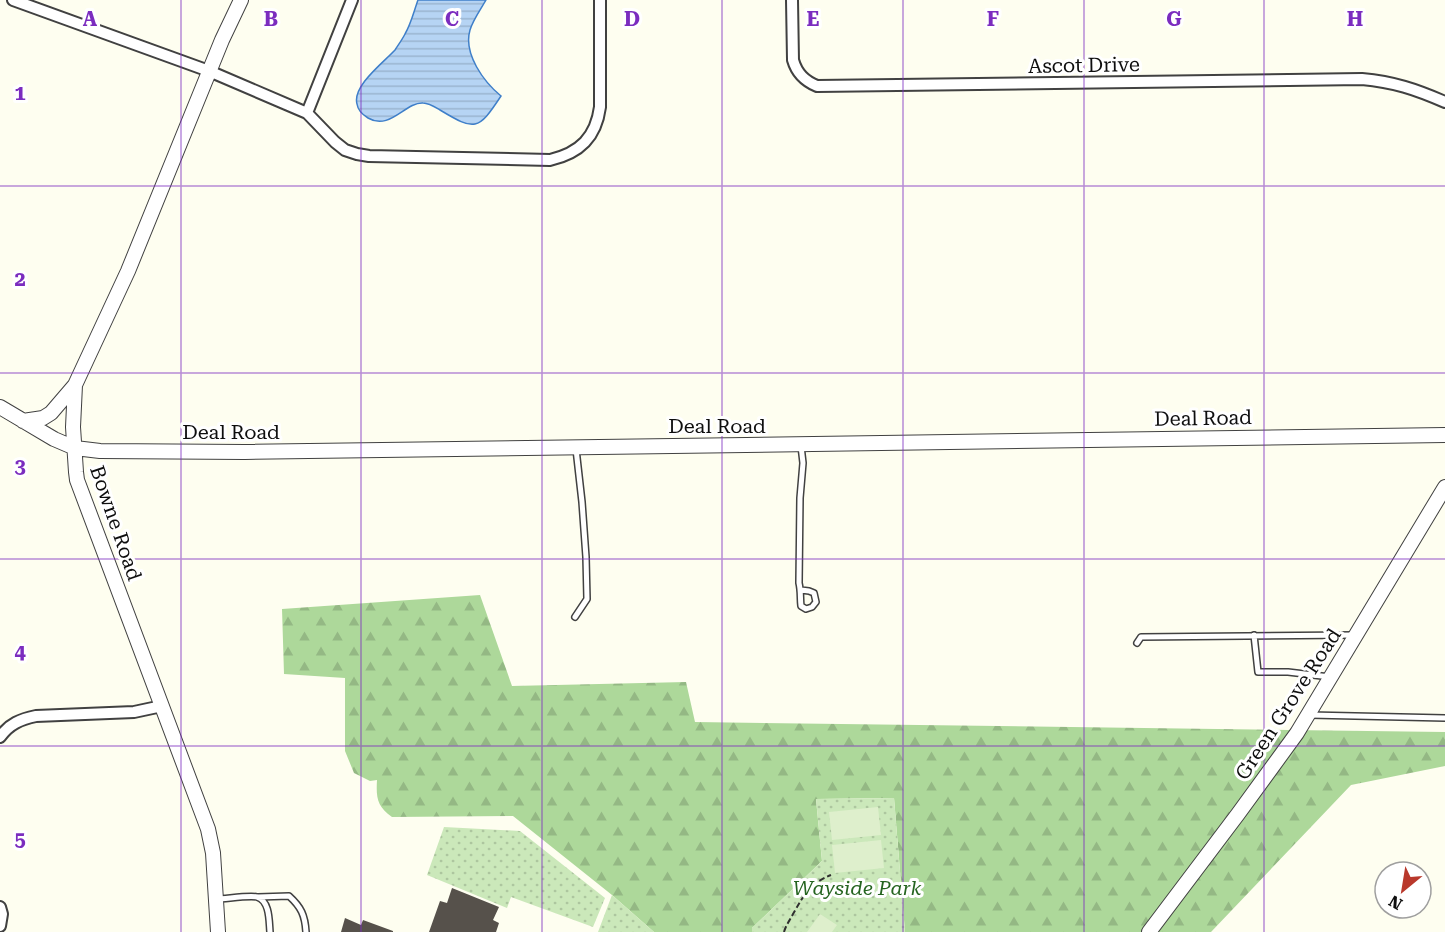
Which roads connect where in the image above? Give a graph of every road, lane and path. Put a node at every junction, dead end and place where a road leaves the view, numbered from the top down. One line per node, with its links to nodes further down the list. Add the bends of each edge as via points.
1 (13, 0): 6 (street)
2 (241, 0): 6 (street, Bowne Road)
3 (352, 0): 8 (street)
4 (600, 0): 8 (street, via 598,118 588,138 569,154 550,160 369,156 345,150)
5 (792, 0): 7 (street, Ascot Drive, via 793,60 803,78 817,86 1362,79 1401,85)
6 (209, 71): 8 (street); 9 (street, Bowne Road, via 128,271)
7 (1445, 102)
8 (307, 113)
9 (75, 385): 11 (street, via 51,413); 15 (street, Bowne Road)
10 (0, 407): 11 (street, Deal Road)
11 (23, 421): 15 (street, Deal Road)
12 (1445, 435): 13 (street, Deal Road)
13 (801, 444): 14 (street, Deal Road); 17 (lane)
14 (576, 447): 15 (street, Deal Road, via 245,452); 18 (lane, via 587,599)
15 (75, 448): 23 (street, Bowne Road, via 77,480)
16 (1445, 488): 20 (street, Green Grove Road)
17 (801, 590)
18 (575, 617)
19 (1254, 635): 20 (lane); 21 (lane, via 1141,637); 22 (lane, via 1258,672)
20 (1356, 635): 22 (street, Green Grove Road)
21 (1137, 643)
22 (1331, 677): 24 (street, Green Grove Road)
23 (162, 706): 26 (street, via 134,712 36,716 12,724); 29 (street, Bowne Road, via 208,829)
24 (1308, 715): 25 (lane); 36 (street, Green Grove Road)
25 (1445, 717)
26 (0, 737)
27 (831, 875): 35 (path, via 809,888)
28 (256, 897): 29 (lane); 33 (lane, via 269,914); 34 (lane, via 289,896 299,905)
29 (216, 899): 32 (street, Bowne Road)
30 (0, 908): 31 (street)
31 (0, 926)
32 (218, 932)
33 (270, 932)
34 (306, 932)
35 (784, 932)
36 (1149, 932)

